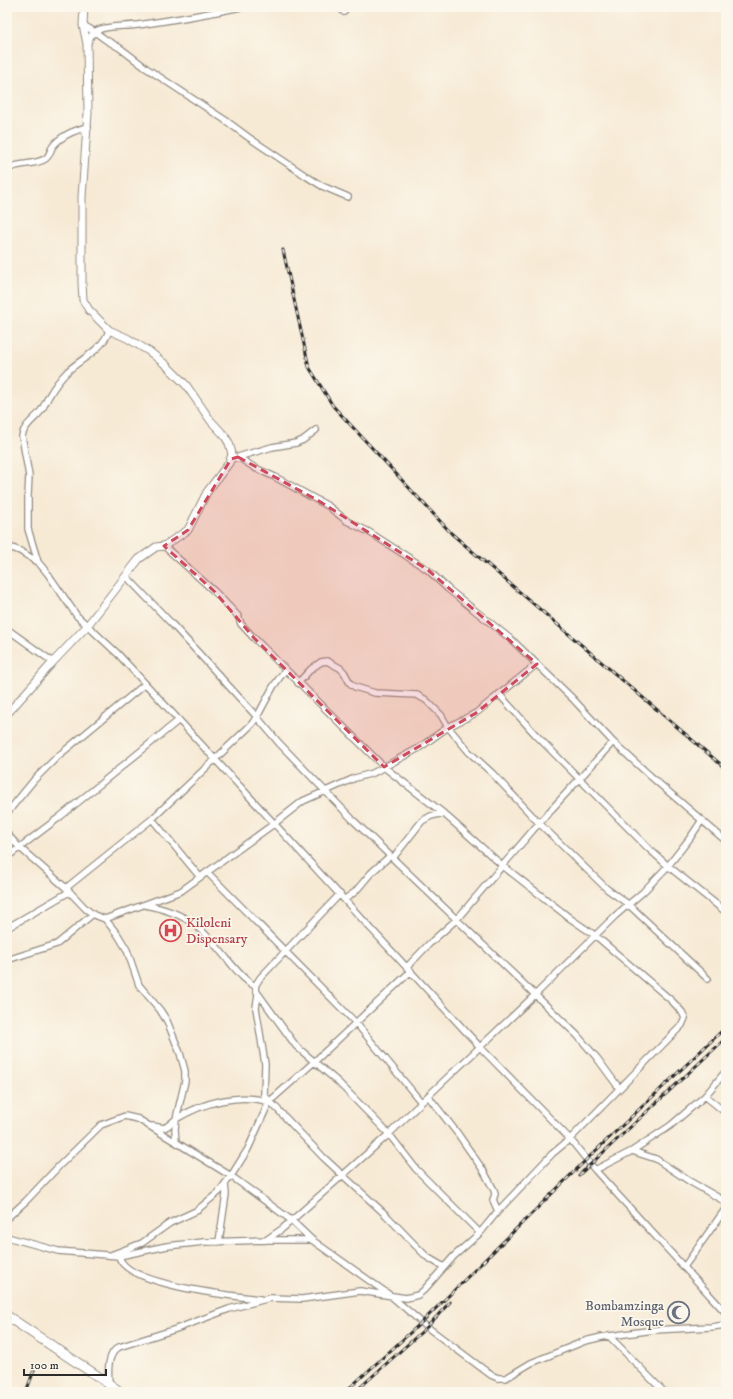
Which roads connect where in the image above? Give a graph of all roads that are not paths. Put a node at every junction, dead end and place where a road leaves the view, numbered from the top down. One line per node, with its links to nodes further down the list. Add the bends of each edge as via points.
1 (84, 7): 5 (street)
2 (241, 7): 6 (street, via 187,18 112,27)
3 (339, 7): 4 (street)
4 (344, 12)
5 (83, 25): 6 (street); 7 (street)
6 (96, 32): 7 (street, via 91,34); 10 (street, via 306,176)
7 (87, 44): 8 (street)
8 (88, 127): 9 (street, via 75,130 62,138 52,147 45,159 27,165 16,165); 11 (street, via 82,197 83,300 89,310)
9 (7, 170)
10 (348, 197)
11 (109, 330): 13 (street, via 150,352 186,385 226,439); 16 (street, via 95,349 67,372 39,414 22,433 29,476 28,529)
12 (316, 430): 13 (street, via 296,443)
13 (234, 458): 15 (street, via 207,492 188,530); 21 (street, via 328,506 347,521 418,563 485,617)
14 (7, 546): 16 (street)
15 (164, 546): 17 (street, via 147,552); 22 (street, via 219,596 238,616 240,624)
16 (38, 562): 18 (street)
17 (126, 576): 18 (street); 27 (street)
18 (87, 626): 20 (street); 24 (street)
19 (7, 629): 20 (street)
20 (54, 662): 26 (street)
21 (537, 664): 25 (street); 30 (street)
22 (285, 670): 23 (street); 27 (street)
23 (298, 683): 29 (street, via 311,669 327,661 340,668 355,687 370,692 422,697 441,715); 32 (street)
24 (144, 684): 28 (street); 35 (street, via 56,757)
25 (499, 694): 29 (street, via 476,712); 33 (street)
26 (7, 714)
27 (257, 717): 31 (street); 34 (street)
28 (179, 720): 31 (street); 43 (street)
29 (448, 727): 32 (street, via 419,748); 40 (street)
30 (613, 742): 33 (street); 38 (street)
31 (215, 759): 37 (street); 39 (street)
32 (384, 767): 34 (street); 36 (street)
33 (580, 778): 40 (street); 47 (street, via 647,848)
34 (325, 791): 39 (street, via 303,801); 45 (street)
35 (7, 812)
36 (443, 813): 45 (street, via 422,821); 46 (street)
37 (152, 820): 49 (street); 50 (street)
38 (702, 820): 42 (street); 47 (street)
39 (275, 823): 48 (street); 51 (street)
40 (539, 823): 46 (street); 54 (street, via 607,889)
41 (7, 834): 43 (street)
42 (726, 841)
43 (19, 847): 44 (street); 50 (street)
44 (7, 857)
45 (391, 857): 52 (street); 58 (street)
46 (503, 866): 58 (street); 60 (street)
47 (668, 866): 54 (street); 55 (street)
48 (207, 872): 49 (street); 61 (street)
49 (200, 877): 53 (street, via 175,894)
50 (68, 890): 56 (street); 59 (street)
51 (340, 894): 52 (street); 61 (street)
52 (345, 899): 63 (street)
53 (143, 904): 57 (street); 65 (street, via 170,910 198,926 245,979)
54 (628, 904): 60 (street); 64 (street)
55 (726, 912)
56 (93, 914): 57 (street); 62 (street, via 57,944)
57 (106, 919): 78 (street, via 128,950 139,985 163,1016 180,1053 185,1080)
58 (457, 919): 63 (street, via 429,944); 67 (street)
59 (7, 928)
60 (596, 936): 67 (street); 72 (street, via 672,1001 685,1018 682,1025)
61 (285, 952): 65 (street); 68 (street)
62 (7, 960)
63 (409, 969): 68 (street); 69 (street)
64 (708, 979)
65 (255, 986): 66 (street)
66 (258, 994): 70 (street, via 289,1038); 75 (street, via 256,1008 265,1064 264,1093)
67 (535, 995): 69 (street); 72 (street, via 577,1035)
68 (356, 1023): 70 (street); 76 (street)
69 (480, 1046): 73 (street); 81 (street)
70 (314, 1062): 75 (street); 80 (street, via 338,1082)
71 (726, 1071): 74 (street)
72 (619, 1088): 81 (street)
73 (428, 1096): 76 (street); 90 (street, via 483,1170 494,1190 493,1200)
74 (705, 1096): 77 (street); 83 (street, via 670,1126)
75 (270, 1101): 78 (street, via 224,1100); 85 (street, via 248,1150); 86 (street)
76 (421, 1102): 80 (street)
77 (726, 1113)
78 (176, 1119): 79 (street, via 164,1128); 82 (street)
79 (146, 1124): 82 (street); 91 (street, via 125,1116 100,1125)
80 (389, 1134): 86 (street); 93 (street, via 416,1169)
81 (570, 1139): 84 (street); 90 (street, via 552,1154)
82 (176, 1142): 85 (street)
83 (632, 1152): 84 (street); 88 (street, via 656,1159)
84 (595, 1170): 101 (street)
85 (231, 1176): 87 (street); 92 (street)
86 (343, 1176): 92 (street); 100 (street, via 427,1257)
87 (225, 1184): 97 (street, via 226,1194); 98 (street, via 196,1211 170,1222 142,1243)
88 (726, 1202)
89 (726, 1208): 101 (street)
90 (498, 1211): 93 (street)
91 (7, 1218)
92 (291, 1220): 95 (street); 96 (street)
93 (480, 1233): 100 (street)
94 (7, 1237): 98 (street, via 58,1251)
95 (266, 1240): 96 (street); 97 (street)
96 (312, 1240): 102 (street)
97 (219, 1242): 99 (street, via 168,1246)
98 (111, 1255): 99 (street)
99 (119, 1256): 103 (street, via 129,1268 159,1281 190,1290)
100 (444, 1267): 102 (street, via 418,1295 406,1298)
101 (684, 1267): 104 (street)
102 (391, 1296): 103 (street, via 360,1291 302,1299); 107 (street, via 427,1327 491,1375 502,1379 531,1363 585,1341)
103 (261, 1299): 108 (street, via 119,1347 112,1353)
104 (726, 1313)
105 (7, 1316): 108 (highway)
106 (726, 1325): 107 (street)
107 (609, 1336): 110 (street)
108 (108, 1383): 109 (highway)
109 (120, 1392)
110 (664, 1392)

